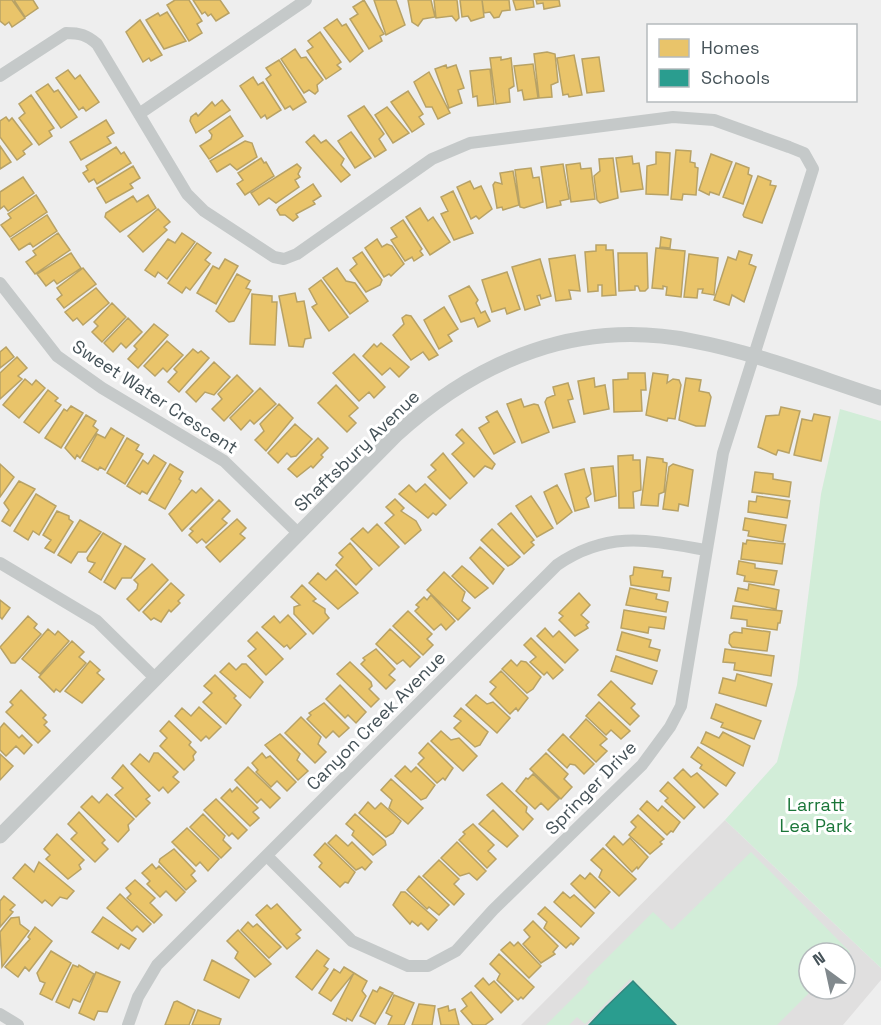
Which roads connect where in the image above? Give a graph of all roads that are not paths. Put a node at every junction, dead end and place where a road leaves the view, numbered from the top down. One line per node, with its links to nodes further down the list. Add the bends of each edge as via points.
1 (306, 0): 3 (street)
2 (0, 76): 3 (street, via 66,33 78,33 97,44)
3 (139, 114): 5 (street, via 176,177 204,211 274,257 284,259 297,254 432,159 470,143 697,117 789,147 804,153 813,170)
4 (0, 283): 7 (street, Sweet Water Crescent, via 57,356 102,388 224,461)
5 (754, 358): 6 (street, Shaftsbury Avenue); 7 (street, Shaftsbury Avenue, via 691,340 628,335 559,343 503,361 454,388 419,415); 8 (street, Springer Drive, via 723,453)
6 (881, 398)
7 (299, 534): 10 (street, Shaftsbury Avenue)
8 (706, 550): 12 (street, Canyon Creek Avenue, via 650,540 617,540 590,546 564,560); 12 (street, Springer Drive, via 685,690 670,728 642,765 456,951 428,966 408,966 352,941)
9 (0, 563): 10 (street, via 97,621)
10 (155, 678): 11 (street, Shaftsbury Avenue)
11 (0, 836)
12 (267, 856): 15 (street, Canyon Creek Avenue, via 158,965 138,997)
13 (0, 1014): 14 (street)
14 (18, 1025)
15 (128, 1025)

